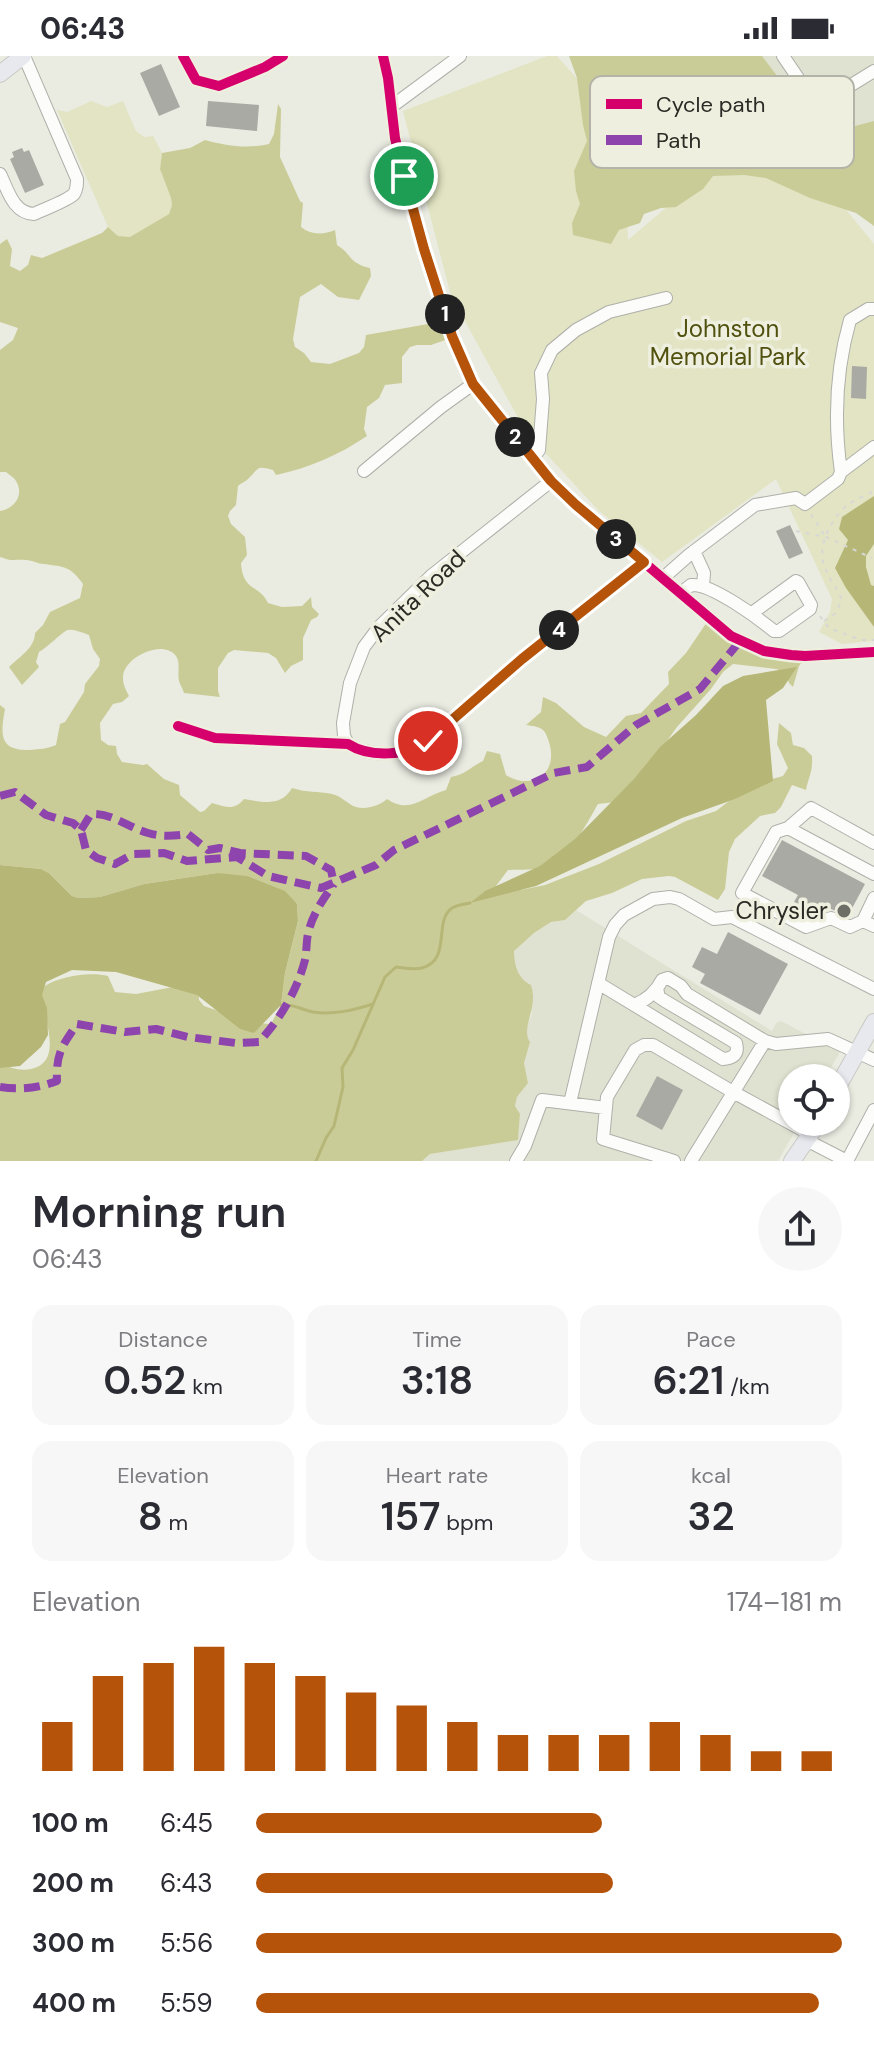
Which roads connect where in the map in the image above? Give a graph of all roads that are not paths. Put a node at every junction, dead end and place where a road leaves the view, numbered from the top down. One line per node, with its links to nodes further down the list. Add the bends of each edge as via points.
1 (23, 56): 9 (main road); 13 (street, via 77,186 65,199 29,214 15,205)
2 (183, 56): 7 (street, via 196,80 219,86)
3 (283, 56): 7 (street)
4 (383, 56): 12 (street)
5 (460, 56): 12 (street)
6 (783, 56): 10 (street)
7 (263, 62)
8 (874, 71): 11 (street)
9 (0, 74)
10 (797, 76)
11 (854, 83)
12 (391, 107): 16 (street, via 424,249)
13 (0, 174)
14 (666, 298): 18 (street, via 609,312 552,350 541,373 539,450)
15 (874, 309): 20 (street, via 850,320 842,348 837,407)
16 (473, 384): 18 (street); 19 (street)
17 (874, 447): 20 (street)
18 (532, 459): 21 (street)
19 (364, 471)
20 (841, 472): 22 (street, via 805,504 796,498 755,505)
21 (551, 481): 23 (street); 30 (street, Anita Road, via 431,576 379,627 364,647 350,683 343,723)
22 (694, 551): 24 (street); 25 (street, via 704,573)
23 (644, 562): 24 (street); 30 (street, via 419,747 397,753)
24 (663, 578): 26 (street)
25 (703, 586): 26 (street, via 691,585); 27 (street)
26 (681, 593): 28 (street, via 731,636 764,651 805,656)
27 (752, 613): 27 (street, via 779,631 811,605 796,581)
28 (874, 652)
29 (178, 726): 30 (street, via 215,738)
30 (348, 744)
31 (788, 828): 32 (street, via 811,808); 33 (street); 35 (street, via 776,832 742,893 806,927 831,918 850,927)
32 (874, 843)
33 (874, 874)
34 (874, 898): 35 (street)
35 (869, 924)
36 (598, 983): 38 (street, via 615,925 653,899 670,897 714,919 732,917); 39 (street); 48 (street)
37 (657, 989): 39 (street); 41 (street, via 668,978); 43 (street, via 659,997 736,1043 736,1055)
38 (874, 989)
39 (634, 1005): 43 (street)
40 (874, 1022): 42 (main road)
41 (765, 1041): 42 (street, via 828,1039); 47 (street)
42 (857, 1051): 44 (street); 45 (main road)
43 (723, 1059): 46 (street)
44 (874, 1060)
45 (850, 1064)
46 (712, 1080): 47 (street); 49 (street, via 653,1045 644,1045 635,1050 607,1097)
47 (733, 1092): 51 (street); 54 (street)
48 (570, 1103): 49 (street); 52 (street, via 542,1100)
49 (606, 1108): 53 (street, via 603,1139)
50 (874, 1110): 57 (street)
51 (811, 1138): 55 (main road); 56 (main road); 57 (street)
52 (516, 1161)
53 (674, 1161)
54 (691, 1161)
55 (792, 1161)
56 (805, 1161)
57 (847, 1161)

